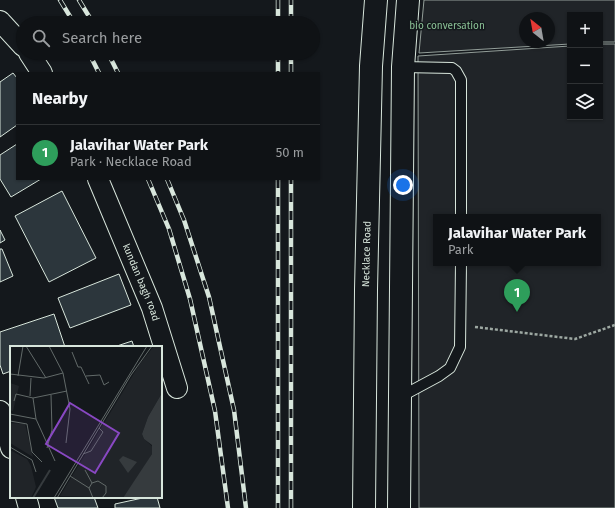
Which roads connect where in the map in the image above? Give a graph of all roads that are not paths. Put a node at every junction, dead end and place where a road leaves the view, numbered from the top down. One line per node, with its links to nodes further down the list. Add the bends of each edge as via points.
1 (376, 0): 16 (main road, Necklace Road, via 371,81)
2 (408, 0): 6 (main road)
3 (0, 21): 4 (street)
4 (16, 38)
5 (34, 60): 7 (street)
6 (403, 67): 9 (lane, via 452,68 461,80); 12 (main road)
7 (41, 72)
8 (98, 180): 11 (street, kundan bagh road, via 152,308)
9 (461, 214)
10 (461, 266): 12 (lane, via 460,347 450,368)
11 (177, 388)
12 (400, 397): 15 (main road)
13 (0, 411): 14 (street)
14 (10, 445)
15 (399, 446): 16 (main road); 20 (main road)
16 (365, 447): 19 (main road, Necklace Road)
17 (26, 498): 18 (street)
18 (29, 508)
19 (364, 508)
20 (399, 508)

